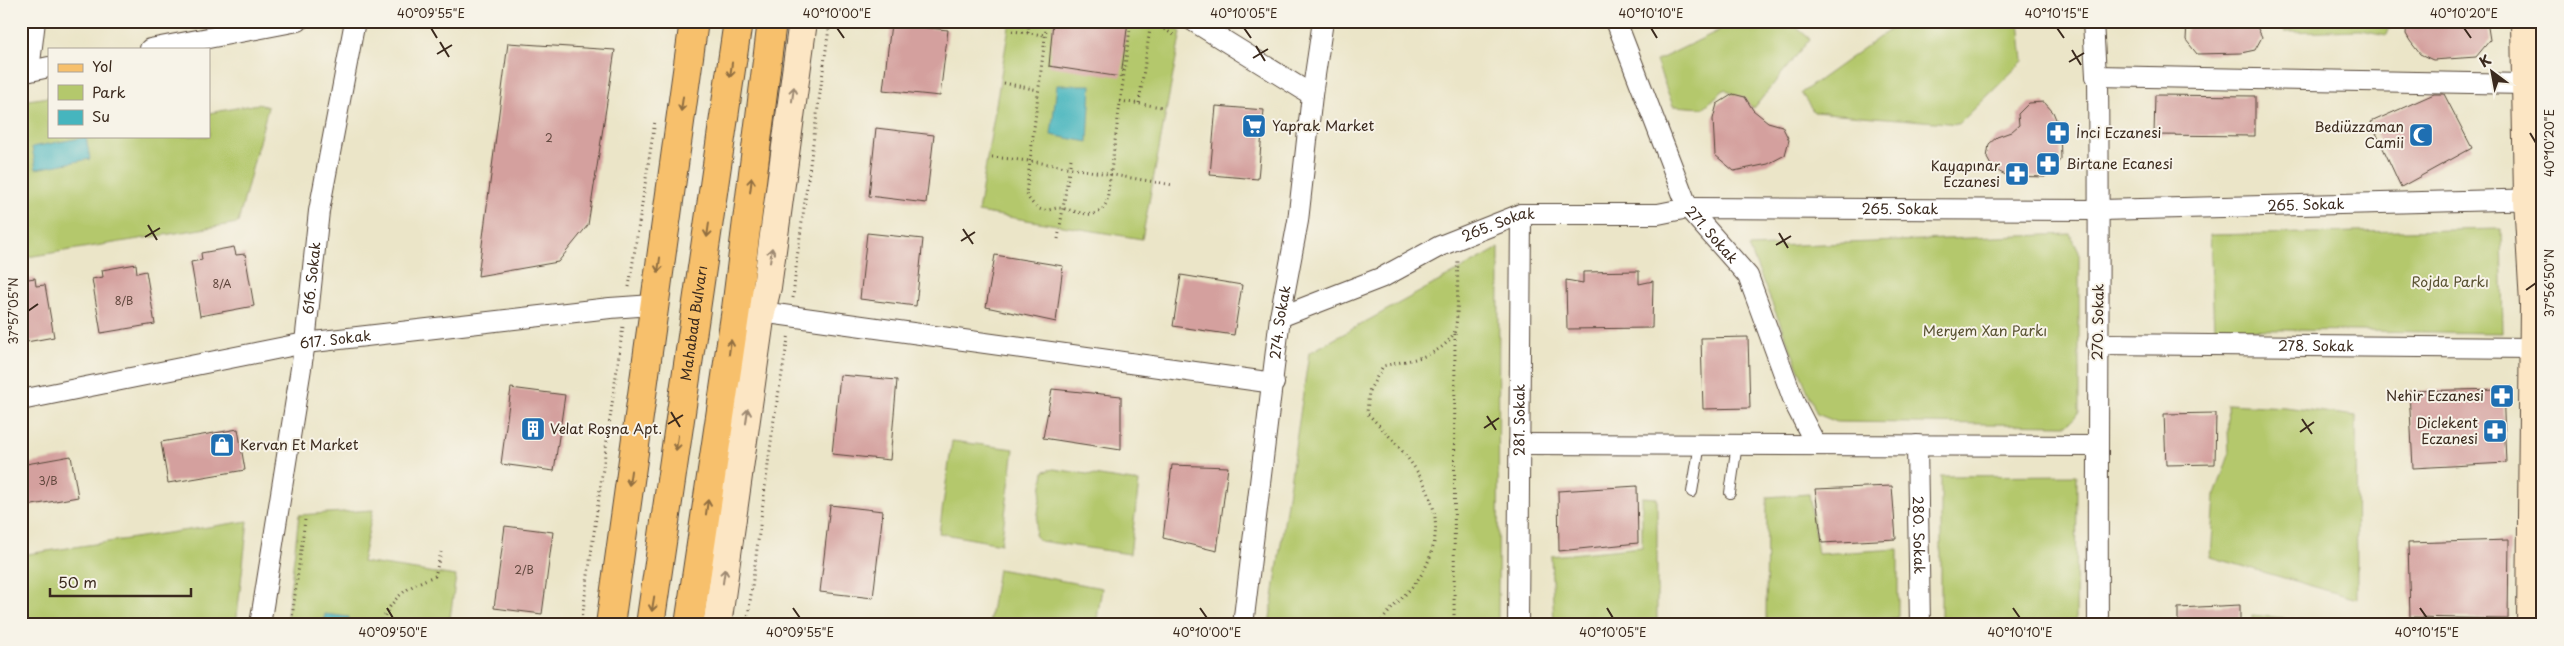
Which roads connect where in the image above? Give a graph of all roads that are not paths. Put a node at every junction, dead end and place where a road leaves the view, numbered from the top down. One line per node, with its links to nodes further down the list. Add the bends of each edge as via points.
1 (35, 21): 15 (street)
2 (298, 21): 13 (street)
3 (355, 21): 26 (street, 616. Sokak, via 318,211)
4 (694, 21): 23 (main road, one-way to 23)
5 (738, 21): 41 (main road, Mahabad Bulvarı, one-way to 41)
6 (772, 21): 42 (main road, one-way to 6, via 736,309)
7 (803, 21): 24 (main road, one-way to 7)
8 (1193, 21): 18 (street)
9 (1323, 21): 18 (street, 274. Sokak)
10 (1616, 21): 20 (street, 271. Sokak)
11 (2093, 21): 16 (street, 270. Sokak)
12 (2525, 21): 17 (main road)
13 (155, 48)
14 (48, 68): 15 (street)
15 (25, 72)
16 (2096, 76): 17 (street); 21 (street, 270. Sokak)
17 (2525, 84): 19 (main road)
18 (1312, 95): 25 (street, 274. Sokak, via 1298,221)
19 (2535, 199): 21 (street, 265. Sokak); 28 (main road)
20 (1688, 208): 21 (street, 265. Sokak); 22 (street, 265. Sokak, via 1658,214); 34 (street, 271. Sokak, via 1748,276 1795,404)
21 (2100, 210): 27 (street, 270. Sokak)
22 (1521, 214): 25 (street, 265. Sokak, via 1440,246 1383,277); 31 (street, 281. Sokak)
23 (653, 305): 26 (street, 617. Sokak); 40 (main road, one-way to 40)
24 (761, 312): 29 (street); 43 (main road, one-way to 24)
25 (1280, 317): 29 (street, 274. Sokak)
26 (305, 343): 30 (street, 617. Sokak); 39 (street, 616. Sokak)
27 (2097, 344): 28 (street, 278. Sokak); 36 (street, 270. Sokak)
28 (2534, 348): 48 (main road)
29 (1274, 383): 44 (street, 274. Sokak)
30 (21, 400)
31 (1519, 444): 32 (street); 45 (street, 281. Sokak)
32 (1700, 444): 33 (street); 37 (lane)
33 (1737, 444): 34 (street); 38 (lane)
34 (1816, 445): 35 (street)
35 (1918, 445): 36 (street); 46 (street, 280. Sokak)
36 (2097, 446): 47 (street, 270. Sokak)
37 (1692, 492)
38 (1730, 493)
39 (260, 625)
40 (610, 625)
41 (650, 625)
42 (689, 625)
43 (717, 625)
44 (1243, 625)
45 (1518, 625)
46 (1920, 625)
47 (2098, 625)
48 (2531, 625)

